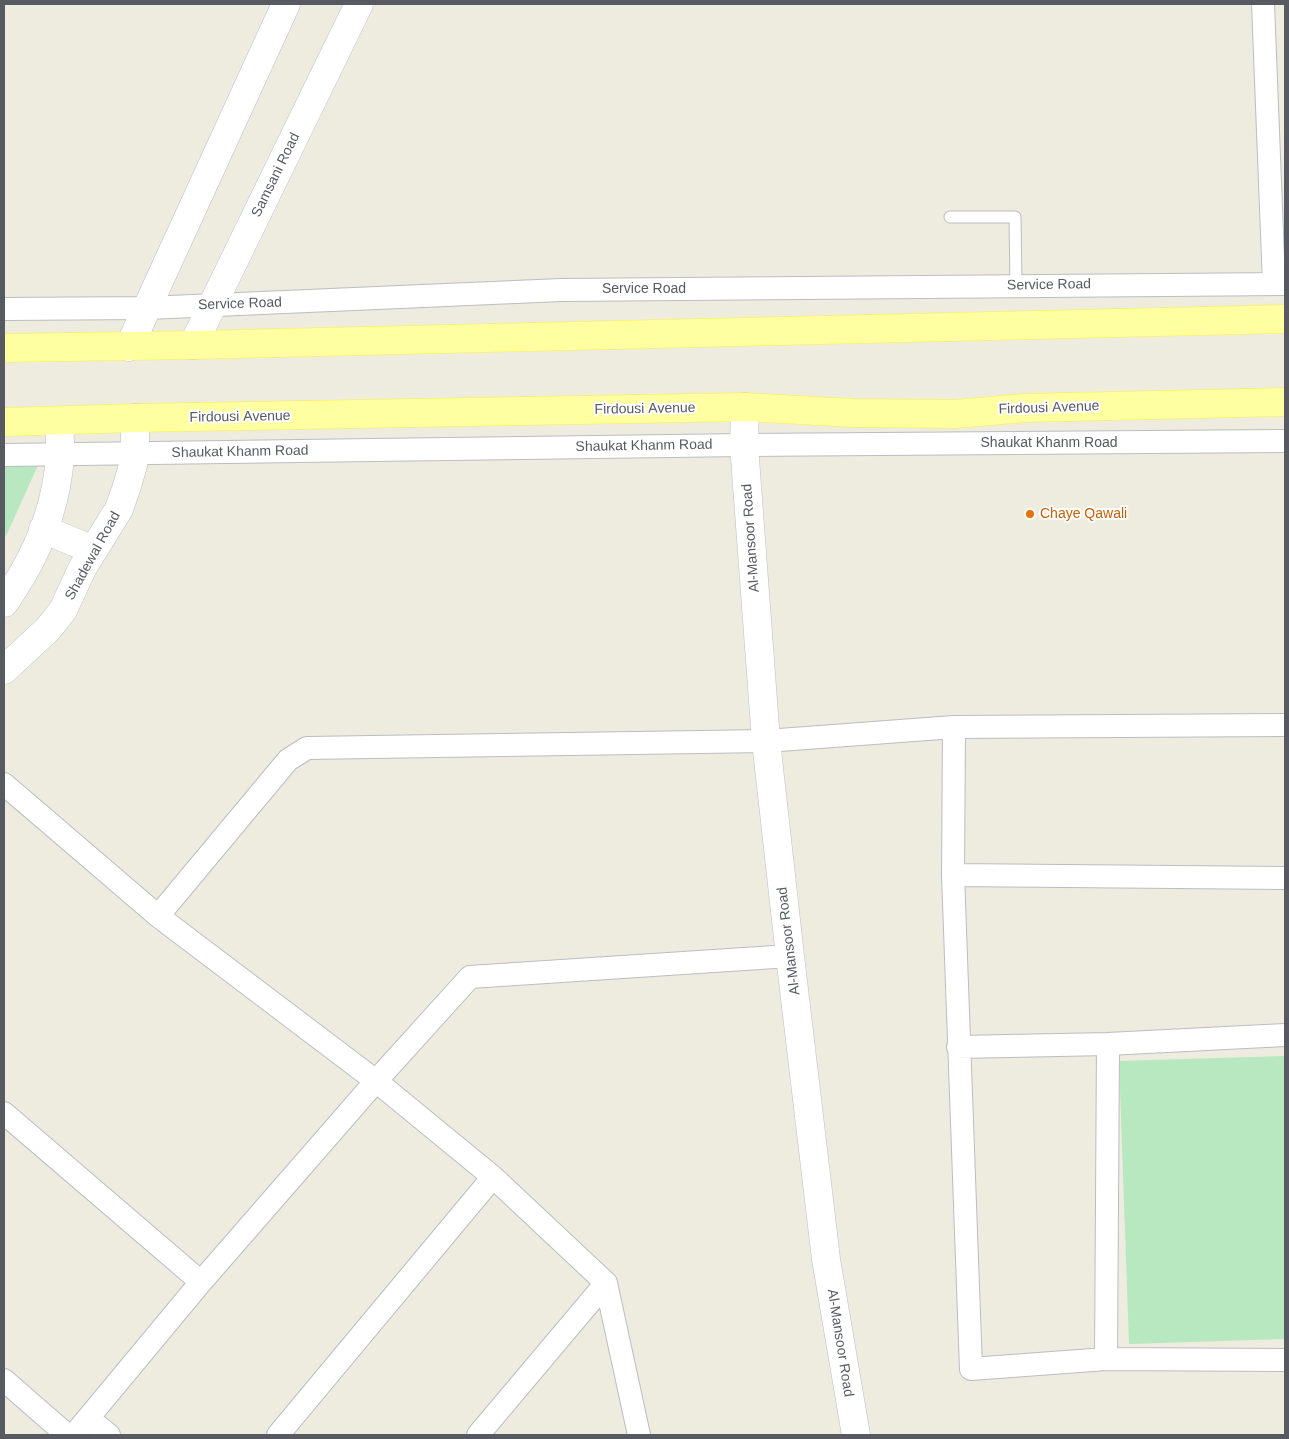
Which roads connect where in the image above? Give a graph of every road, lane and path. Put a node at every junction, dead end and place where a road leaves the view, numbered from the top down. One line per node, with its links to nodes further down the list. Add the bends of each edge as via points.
1 (286, 4): 8 (street)
2 (359, 4): 7 (street, Samsani Road)
3 (1263, 4): 5 (street)
4 (950, 217): 6 (lane, via 1016,217)
5 (1280, 284): 6 (street, Service Road)
6 (1016, 286): 7 (street, Service Road, via 561,290)
7 (212, 306): 8 (street, Service Road); 11 (street, Samsani Road)
8 (147, 308): 9 (street, Service Road); 12 (street)
9 (4, 309)
10 (1285, 319): 11 (main road)
11 (193, 345): 12 (main road)
12 (129, 347): 13 (main road)
13 (4, 348)
14 (1285, 402): 15 (main road, Firdousi Avenue, via 1025,408 955,414)
15 (745, 407): 16 (main road, Firdousi Avenue); 20 (street, Al-Mansoor Road)
16 (135, 418): 17 (main road, Firdousi Avenue); 21 (street, Shadewal Road)
17 (59, 421): 18 (main road, Firdousi Avenue); 22 (street)
18 (4, 422)
19 (1285, 441): 20 (street, Shaukat Khanm Road)
20 (744, 445): 21 (street, Shaukat Khanm Road); 30 (street, Al-Mansoor Road)
21 (135, 453): 22 (street, Shaukat Khanm Road); 25 (street, Shadewal Road, via 119,509)
22 (60, 454): 23 (street, Shaukat Khanm Road); 24 (street, via 52,507)
23 (4, 455)
24 (43, 529): 25 (street); 26 (street, via 28,564)
25 (93, 550): 27 (street, Shadewal Road, via 63,610 48,629)
26 (4, 603)
27 (4, 670)
28 (1285, 725): 29 (street)
29 (954, 727): 30 (street); 32 (street)
30 (766, 741): 34 (street, via 307,748 288,760); 35 (street, Al-Mansoor Road)
31 (4, 784): 34 (street)
32 (953, 875): 33 (street); 38 (street)
33 (1285, 878)
34 (158, 916): 39 (street)
35 (790, 956): 39 (street, via 470,977); 54 (street, Al-Mansoor Road, via 826,1259)
36 (1285, 1035): 37 (street)
37 (1108, 1044): 38 (street); 44 (street)
38 (958, 1047): 44 (street, via 971,1369)
39 (376, 1081): 41 (street); 42 (street)
40 (4, 1113): 42 (street)
41 (492, 1178): 43 (street); 51 (street)
42 (201, 1282): 47 (street)
43 (606, 1283): 52 (street); 53 (street)
44 (1106, 1359): 45 (street)
45 (1285, 1360)
46 (4, 1380): 48 (street)
47 (88, 1418): 49 (street); 50 (street)
48 (67, 1435)
49 (74, 1435)
50 (110, 1435)
51 (278, 1435)
52 (478, 1435)
53 (639, 1435)
54 (856, 1435)

